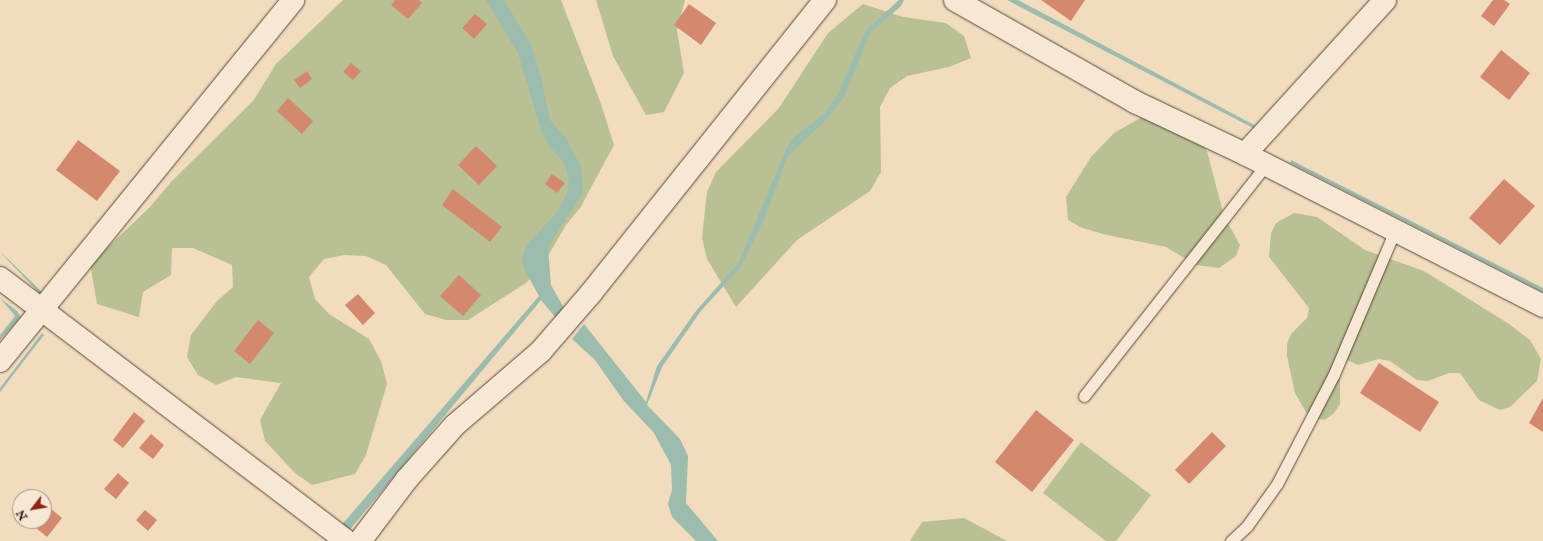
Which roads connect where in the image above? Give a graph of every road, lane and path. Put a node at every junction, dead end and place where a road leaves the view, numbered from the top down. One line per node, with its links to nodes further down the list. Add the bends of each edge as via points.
1 (293, 0): 10 (street)
2 (825, 0): 14 (street, via 541,351 455,425 407,479)
3 (955, 0): 5 (street, via 1135,102)
4 (1385, 0): 5 (street)
5 (1245, 154): 6 (street)
6 (1266, 165): 7 (street); 12 (lane)
7 (1395, 230): 9 (street); 15 (lane, via 1334,374 1277,484 1247,526)
8 (0, 278): 10 (street)
9 (1543, 306)
10 (40, 310): 11 (street); 13 (street)
11 (0, 361)
12 (1084, 396)
13 (347, 541)
14 (360, 541)
15 (1231, 541)

